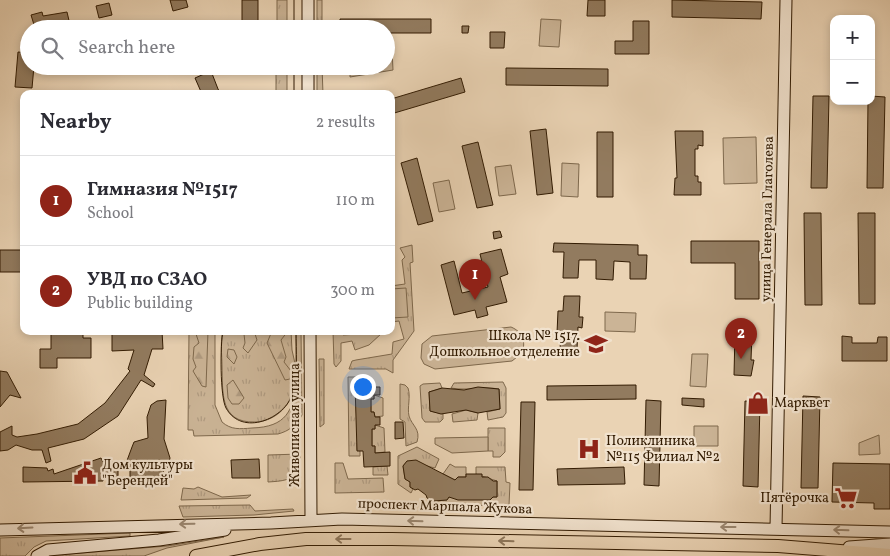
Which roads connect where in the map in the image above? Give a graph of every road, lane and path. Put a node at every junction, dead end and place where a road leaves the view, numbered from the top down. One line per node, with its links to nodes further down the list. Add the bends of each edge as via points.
1 (308, 0): 3 (street)
2 (786, 0): 9 (street, улица Генерала Глаголева)
3 (308, 20)
4 (308, 75): 5 (street)
5 (308, 90)
6 (310, 335): 7 (street, Живописная улица)
7 (311, 519): 8 (street, проспект Маршала Жукова); 9 (street, проспект Маршала Жукова, one-way to 7)
8 (271, 523): 10 (street, проспект Маршала Жукова, one-way to 10); 15 (street, via 160,540 55,549)
9 (776, 528): 11 (street, проспект Маршала Жукова, one-way to 9)
10 (0, 530)
11 (890, 532)
12 (890, 544): 13 (street)
13 (817, 548): 14 (main road); 16 (main road, one-way to 16, via 392,538 306,539)
14 (890, 555)
15 (37, 556)
16 (196, 556)

